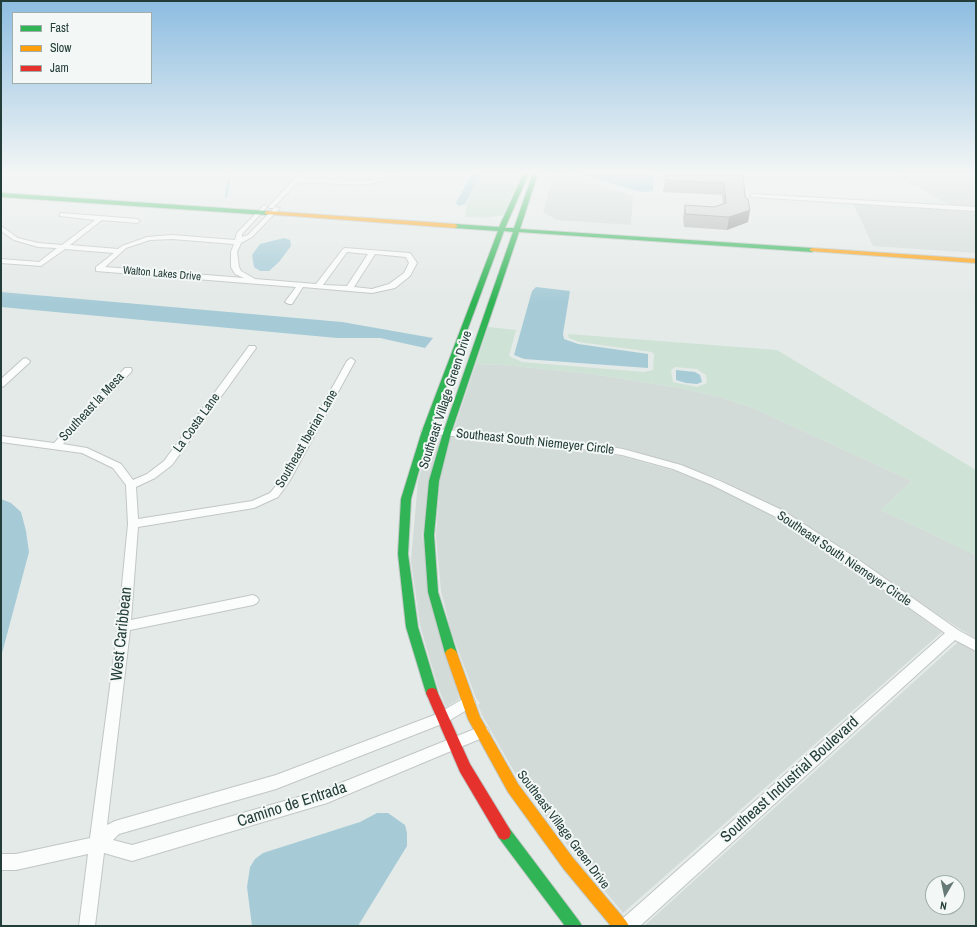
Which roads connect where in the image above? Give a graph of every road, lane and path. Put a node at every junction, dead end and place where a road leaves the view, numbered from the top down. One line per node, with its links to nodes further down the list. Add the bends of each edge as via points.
1 (78, 216): 7 (street)
2 (260, 216): 12 (street, Walton Lakes Drive, via 239,234)
3 (264, 216): 12 (street, via 250,236)
4 (360, 216): 9 (main road)
5 (507, 216): 9 (main road, Southeast Village Green Drive)
6 (522, 216): 10 (main road, Southeast Village Green Drive)
7 (101, 218): 8 (street); 14 (street)
8 (137, 221)
9 (503, 226): 10 (main road); 30 (main road, Southeast Village Green Drive)
10 (518, 227): 13 (main road); 13 (main road, via 685,242); 31 (main road, Southeast Village Green Drive)
11 (1, 228): 14 (street, Walton Lakes Drive, via 24,242)
12 (238, 242): 15 (street, Walton Lakes Drive, via 160,237 136,242); 20 (street, Walton Lakes Drive, via 234,252 235,267 238,272)
13 (768, 244): 17 (main road, via 850,246); 19 (main road)
14 (64, 246): 15 (street, Walton Lakes Drive); 18 (street, via 41,264)
15 (120, 251): 20 (street, Walton Lakes Drive, via 99,269)
16 (373, 252): 22 (street, Walton Lakes Drive, via 345,250); 23 (street); 23 (street, Walton Lakes Drive, via 409,255 413,263 407,274 392,286 372,291)
17 (976, 255)
18 (1, 261)
19 (976, 261)
20 (254, 282): 21 (street, Walton Lakes Drive)
21 (301, 285): 22 (street, Walton Lakes Drive); 24 (street)
22 (318, 287): 23 (street, Walton Lakes Drive)
23 (349, 289)
24 (289, 302)
25 (252, 348): 34 (street, La Costa Lane, via 168,463 151,476)
26 (26, 361): 29 (street)
27 (351, 361): 35 (street, Southeast Iberian Lane, via 284,482 274,495 254,504)
28 (128, 370): 33 (street, Southeast la Mesa)
29 (1, 384)
30 (426, 431): 31 (street, Southeast South Niemeyer Circle); 41 (main road, Southeast Village Green Drive, via 406,499 403,554 412,627 429,687)
31 (447, 432): 38 (street, Southeast South Niemeyer Circle, via 623,452 677,467 716,482 778,514 849,559); 40 (main road, Southeast Village Green Drive, via 434,481 430,520 433,592)
32 (1, 439): 33 (street)
33 (57, 445): 34 (street, via 84,450 103,458 116,466)
34 (131, 485): 35 (street, West Caribbean)
35 (133, 524): 37 (street, West Caribbean)
36 (253, 600): 37 (street)
37 (124, 626): 44 (street, West Caribbean)
38 (954, 633): 39 (street, Southeast South Niemeyer Circle); 49 (street, Southeast Industrial Boulevard)
39 (976, 646)
40 (468, 702): 41 (street, Camino de Entrada); 42 (main road, Southeast Village Green Drive)
41 (442, 718): 43 (main road, Southeast Village Green Drive); 44 (street, Camino de Entrada, via 276,782 115,828)
42 (482, 732): 43 (street, Camino de Entrada); 48 (main road, Southeast Village Green Drive, via 513,788 568,863)
43 (453, 743): 44 (street, Camino de Entrada, via 327,796 132,854); 47 (main road, Southeast Village Green Drive, via 509,842)
44 (97, 844): 45 (street, Camino de Entrada, via 16,862); 46 (street, West Caribbean)
45 (1, 862)
46 (87, 926)
47 (574, 926)
48 (620, 926)
49 (627, 926)

